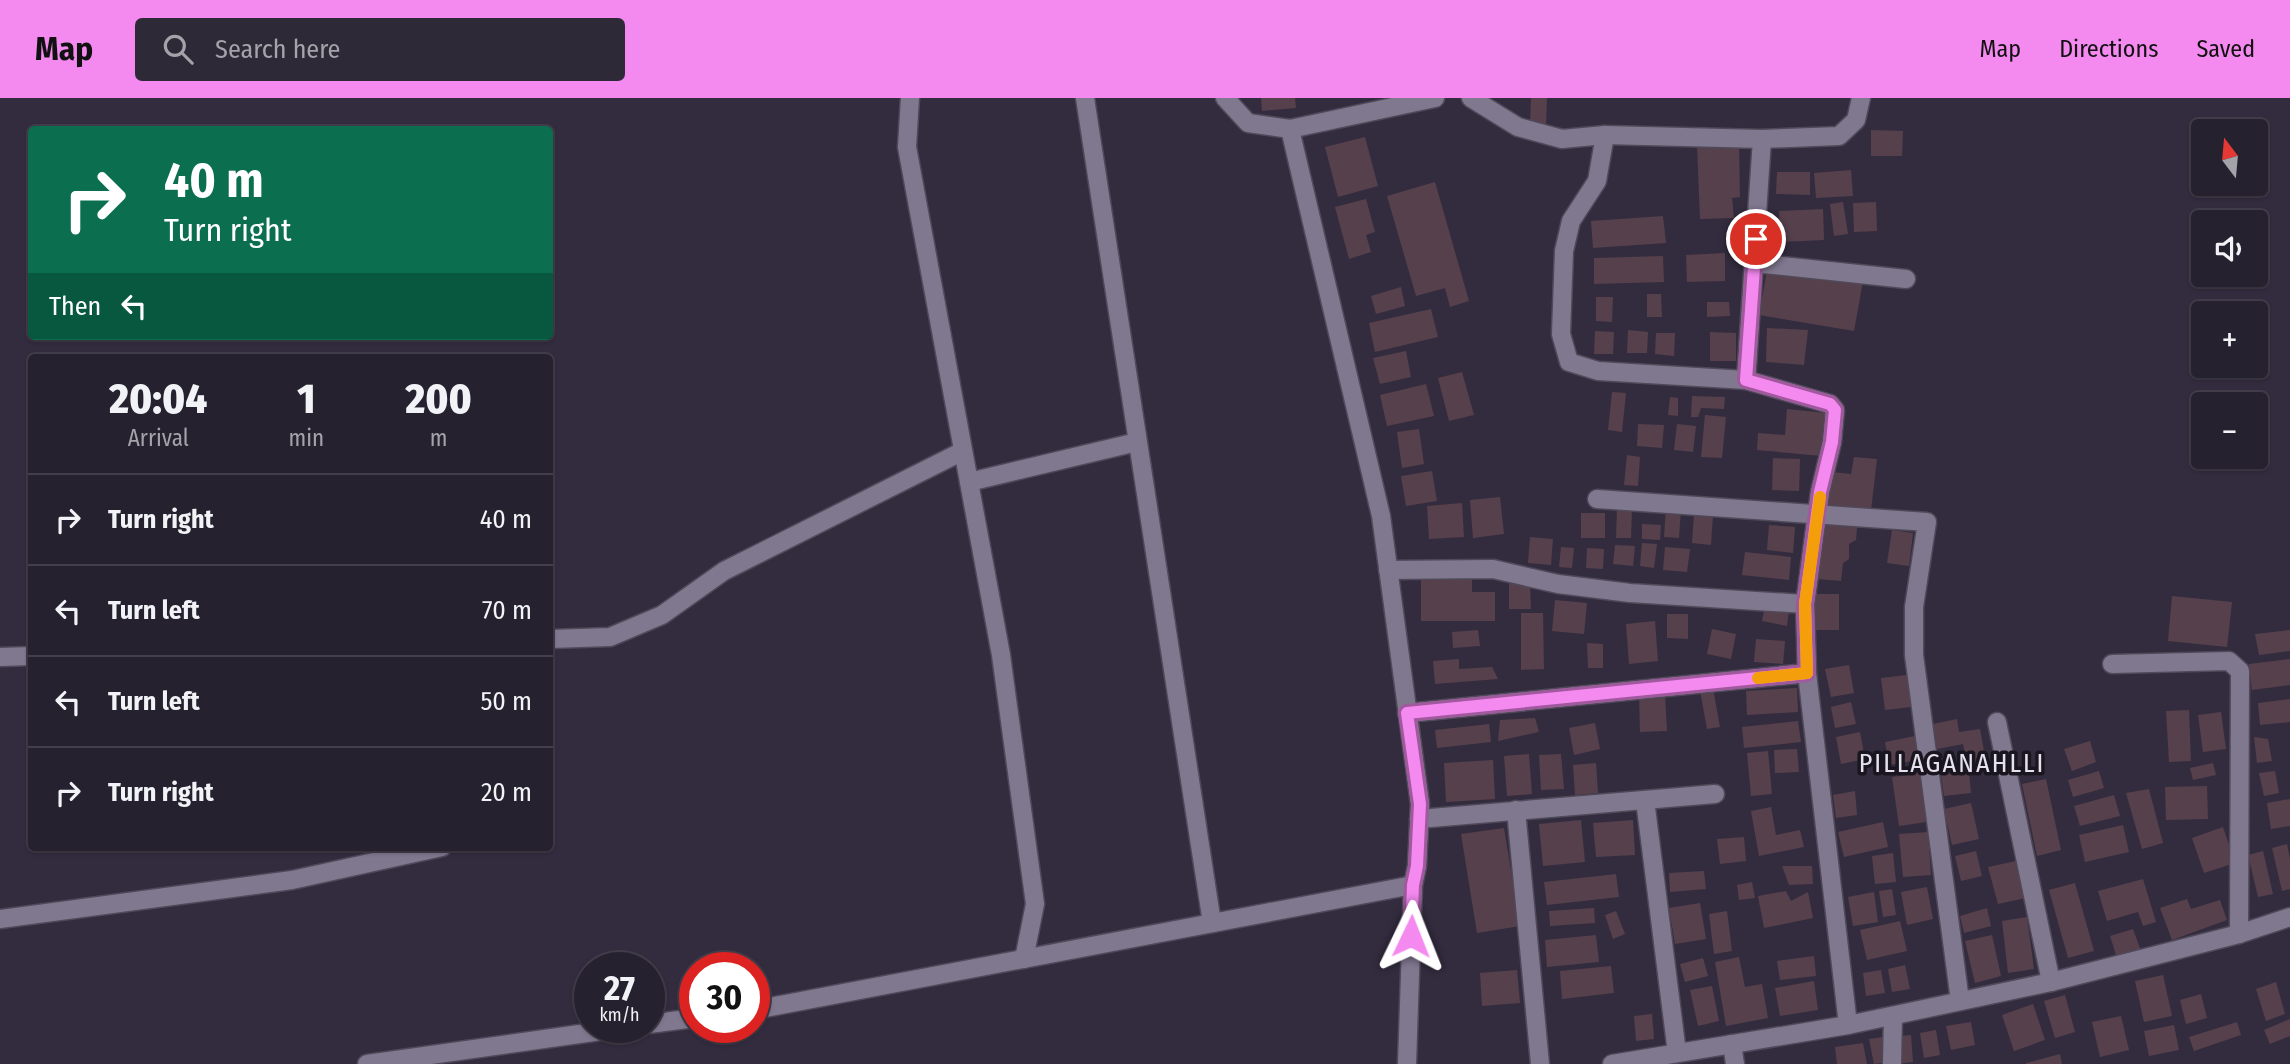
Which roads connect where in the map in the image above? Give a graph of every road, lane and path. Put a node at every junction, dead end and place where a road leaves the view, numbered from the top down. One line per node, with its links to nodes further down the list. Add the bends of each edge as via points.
1 (910, 98): 14 (street, via 907,147)
2 (1084, 98): 13 (street)
3 (1225, 98): 7 (street, via 1248,123)
4 (1434, 98): 7 (street)
5 (1471, 98): 8 (street, via 1518,127 1562,139)
6 (1861, 98): 9 (street, via 1856,120 1839,136)
7 (1290, 129): 18 (street, via 1381,516)
8 (1605, 135): 9 (street); 12 (street, via 1597,181 1571,221 1564,251 1561,334 1569,362 1598,371)
9 (1762, 139): 10 (street)
10 (1754, 263): 11 (street); 12 (street)
11 (1906, 279)
12 (1746, 380): 17 (street, via 1830,404 1835,410)
13 (1137, 442): 15 (street); 35 (street)
14 (963, 450): 15 (street); 20 (street, via 724,571 662,615 610,637)
15 (969, 482): 37 (street, via 1002,655 1035,904)
16 (1597, 499): 17 (street)
17 (1818, 515): 19 (street); 39 (street, via 1927,522 1914,607 1914,655)
18 (1388, 570): 19 (street, via 1493,569 1558,584 1630,593); 25 (street)
19 (1805, 604): 24 (street)
20 (553, 639)
21 (28, 656): 22 (street)
22 (0, 657)
23 (2112, 664): 36 (street, via 2230,661 2240,671)
24 (1807, 673): 25 (street); 42 (street)
25 (1407, 713): 30 (street)
26 (1997, 722): 38 (street)
27 (1715, 794): 28 (street)
28 (1645, 800): 29 (street); 45 (street)
29 (1516, 810): 30 (street); 48 (street)
30 (1419, 819): 32 (street)
31 (424, 851): 34 (street, via 292,880)
32 (1413, 885): 35 (street); 47 (street)
33 (2290, 917): 36 (street)
34 (0, 919)
35 (1212, 923): 37 (street)
36 (2239, 934): 38 (street)
37 (1024, 959): 40 (street)
38 (2051, 982): 39 (street)
39 (1960, 1001): 41 (street)
40 (770, 1007)
41 (1892, 1016): 42 (street); 51 (street)
42 (1848, 1025): 44 (street)
43 (574, 1035): 46 (street)
44 (1732, 1044): 45 (street); 50 (street)
45 (1677, 1053): 49 (street)
46 (367, 1064)
47 (1407, 1064)
48 (1540, 1064)
49 (1612, 1064)
50 (1735, 1064)
51 (1892, 1064)

